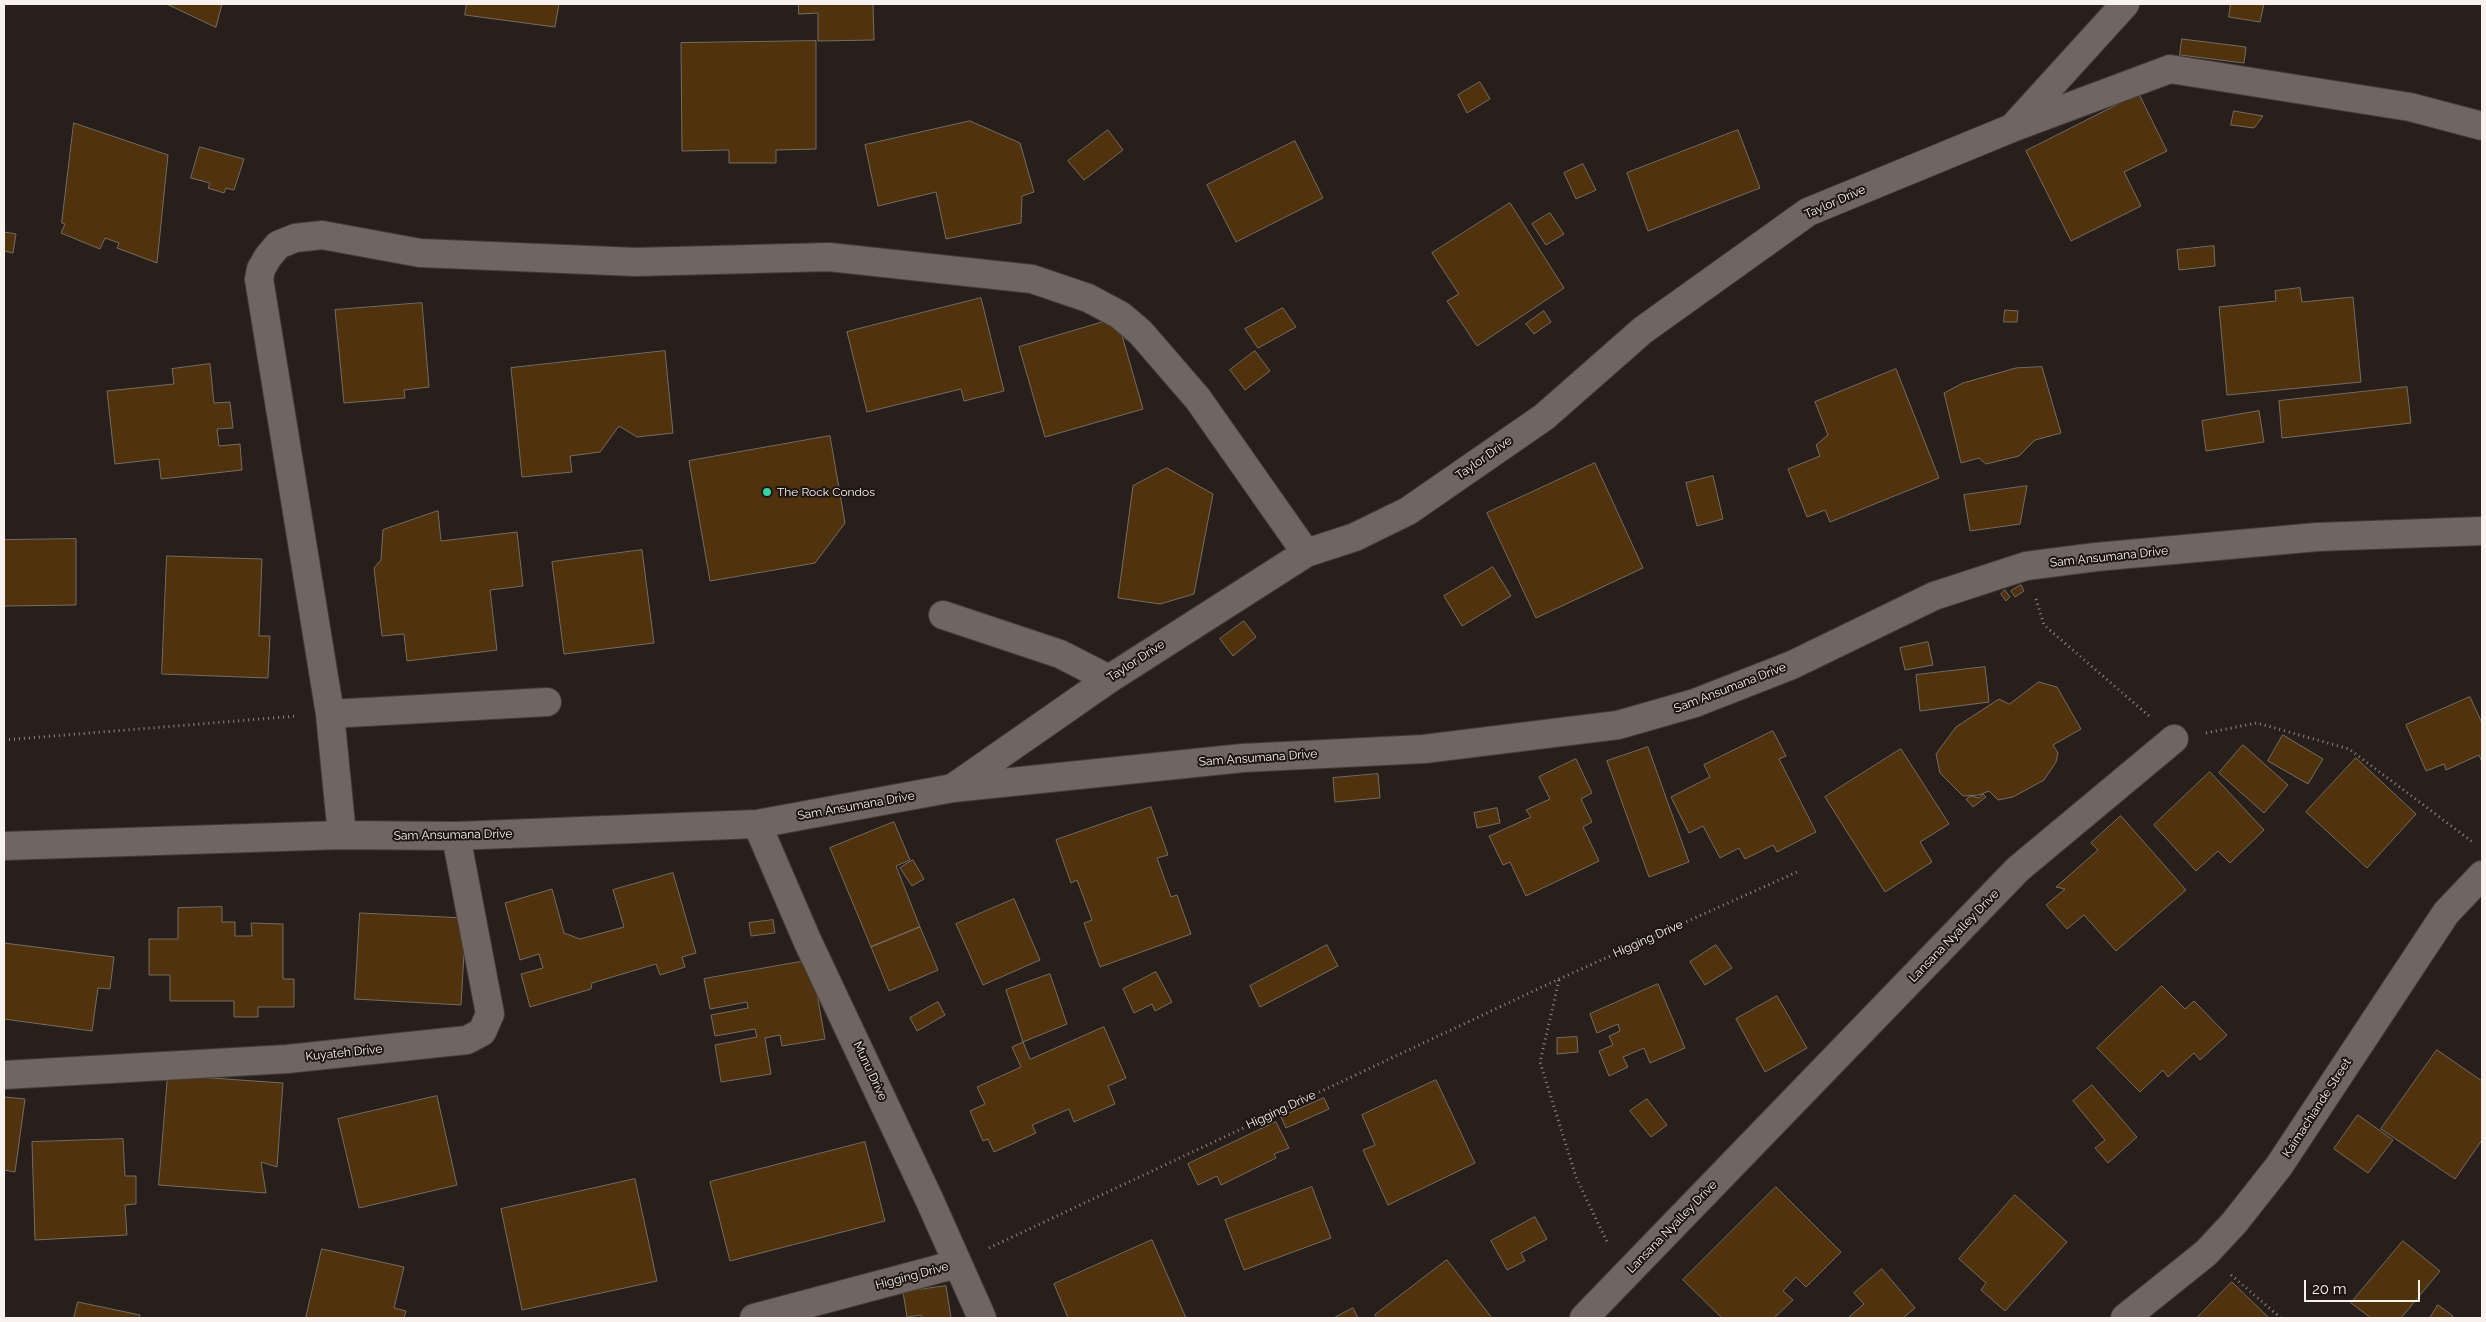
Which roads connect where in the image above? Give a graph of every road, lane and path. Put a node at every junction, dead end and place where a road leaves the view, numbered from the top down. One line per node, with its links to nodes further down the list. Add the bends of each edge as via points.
1 (2125, 4): 3 (street)
2 (2482, 126): 3 (street, Taylor Drive, via 2410,107 2170,69)
3 (2012, 128): 5 (street, Taylor Drive, via 1808,212 1642,330 1544,416 1408,512 1355,536)
4 (2482, 531): 6 (street, Sam Ansumana Drive, via 2317,537)
5 (1306, 553): 8 (street, Taylor Drive); 10 (street, via 1198,399 1141,333 1120,315 1088,298 1032,279 829,257 636,262 420,253 322,235 295,238 271,252 259,279)
6 (2026, 566): 11 (path, via 2044,625); 13 (street, Sam Ansumana Drive, via 1934,596 1792,665 1695,704 1618,725 1424,750 1243,758)
7 (943, 615): 8 (street, via 1060,654)
8 (1109, 679): 13 (street, Taylor Drive)
9 (546, 702): 10 (street)
10 (330, 714): 12 (path); 15 (street)
11 (2174, 738): 17 (path, via 2257,723 2350,749); 25 (street, Lansana Nyalley Drive, via 2018,869)
12 (4, 740)
13 (953, 788): 14 (street, Sam Ansumana Drive)
14 (757, 824): 16 (street, Sam Ansumana Drive); 24 (street, Munu Drive)
15 (342, 836): 16 (street, Sam Ansumana Drive); 18 (street, Sam Ansumana Drive)
16 (456, 836): 22 (street, Kuyateh Drive, via 490,1014 482,1032 467,1040 287,1059)
17 (2474, 844)
18 (4, 846)
19 (1797, 872): 21 (path, Higging Drive)
20 (2482, 875): 23 (street, Kaimachiande Street, via 2446,913 2279,1166)
21 (1559, 979): 24 (path, Higging Drive); 25 (path, via 1540,1062 1576,1177)
22 (4, 1075)
23 (2206, 1254): 29 (street, Kaimachiande Street); 30 (path)
24 (957, 1264): 26 (street, Higging Drive); 27 (street, Munu Drive)
25 (1624, 1278): 28 (street, Lansana Nyalley Drive)
26 (754, 1318)
27 (982, 1318)
28 (1584, 1318)
29 (2125, 1318)
30 (2282, 1318)

